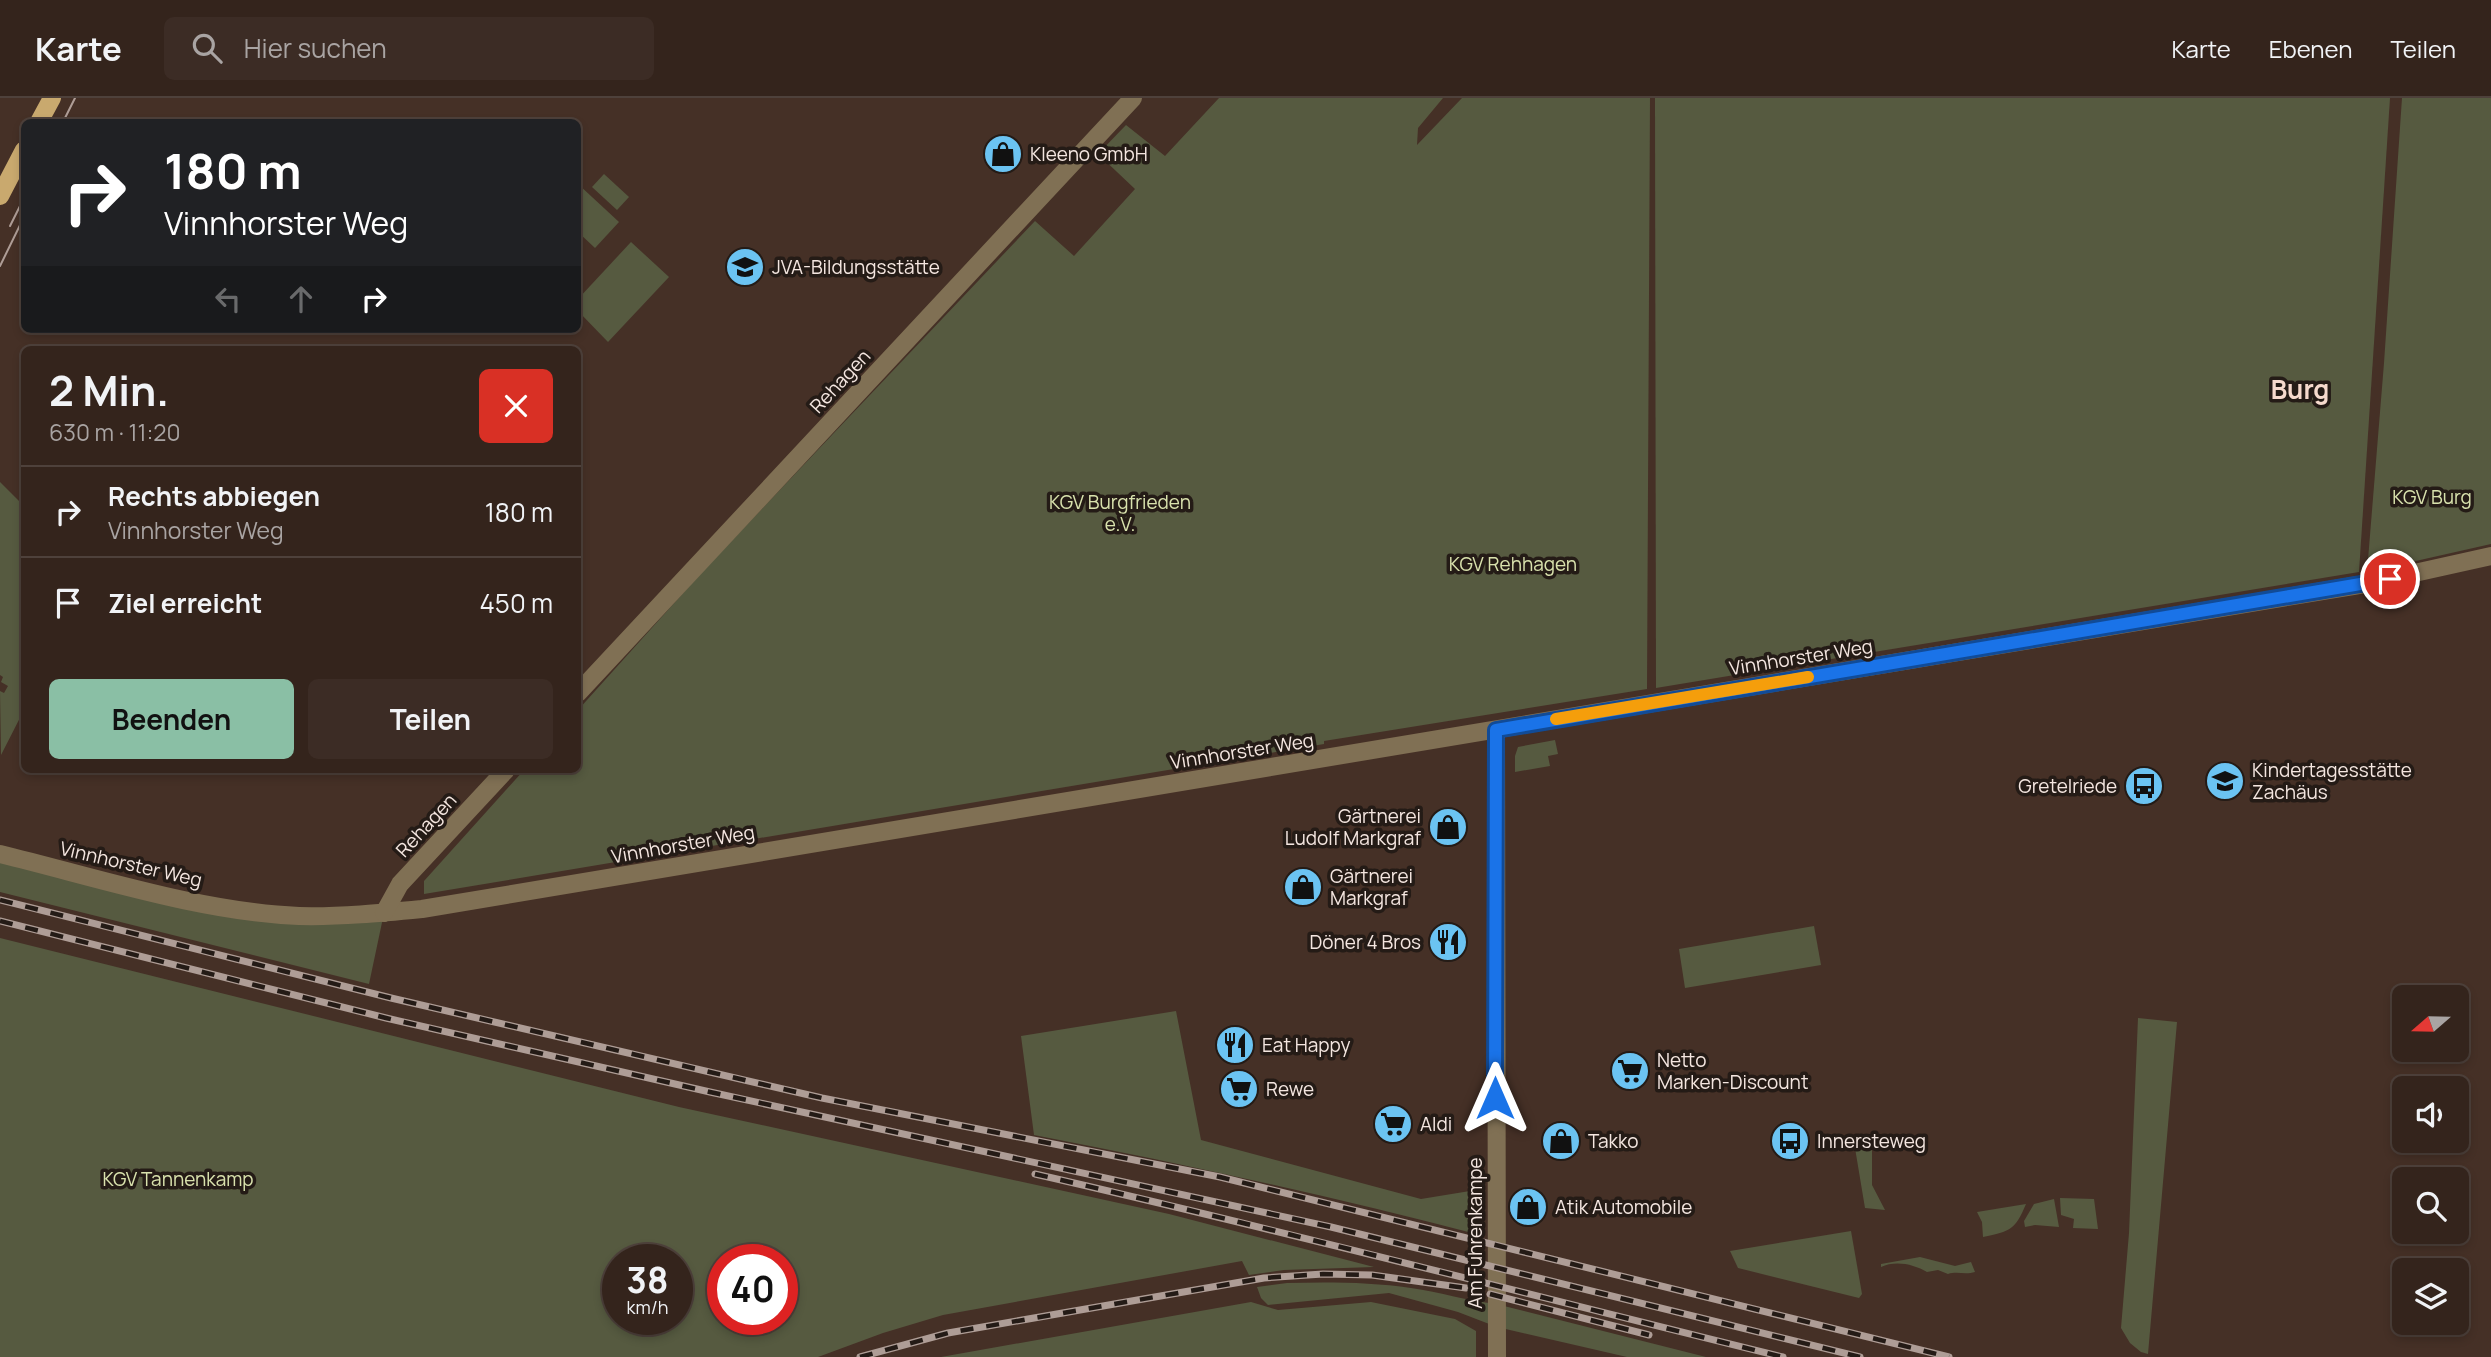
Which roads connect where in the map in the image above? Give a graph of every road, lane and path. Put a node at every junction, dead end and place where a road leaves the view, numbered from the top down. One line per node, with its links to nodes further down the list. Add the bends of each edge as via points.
1 (52, 98): 3 (main road)
2 (1133, 98): 7 (street, Rehagen)
3 (41, 119)
4 (21, 156): 5 (main road)
5 (0, 196)
6 (2491, 556): 8 (street, Vinnhorster Weg, via 2365,584)
7 (581, 690)
8 (1496, 730): 11 (street, Vinnhorster Weg); 12 (street, Am Fuhrenkampe)
9 (503, 773): 11 (street, Rehagen, via 400,884)
10 (0, 854): 11 (street, Vinnhorster Weg, via 225,907 296,916)
11 (384, 913)
12 (1497, 1357)

